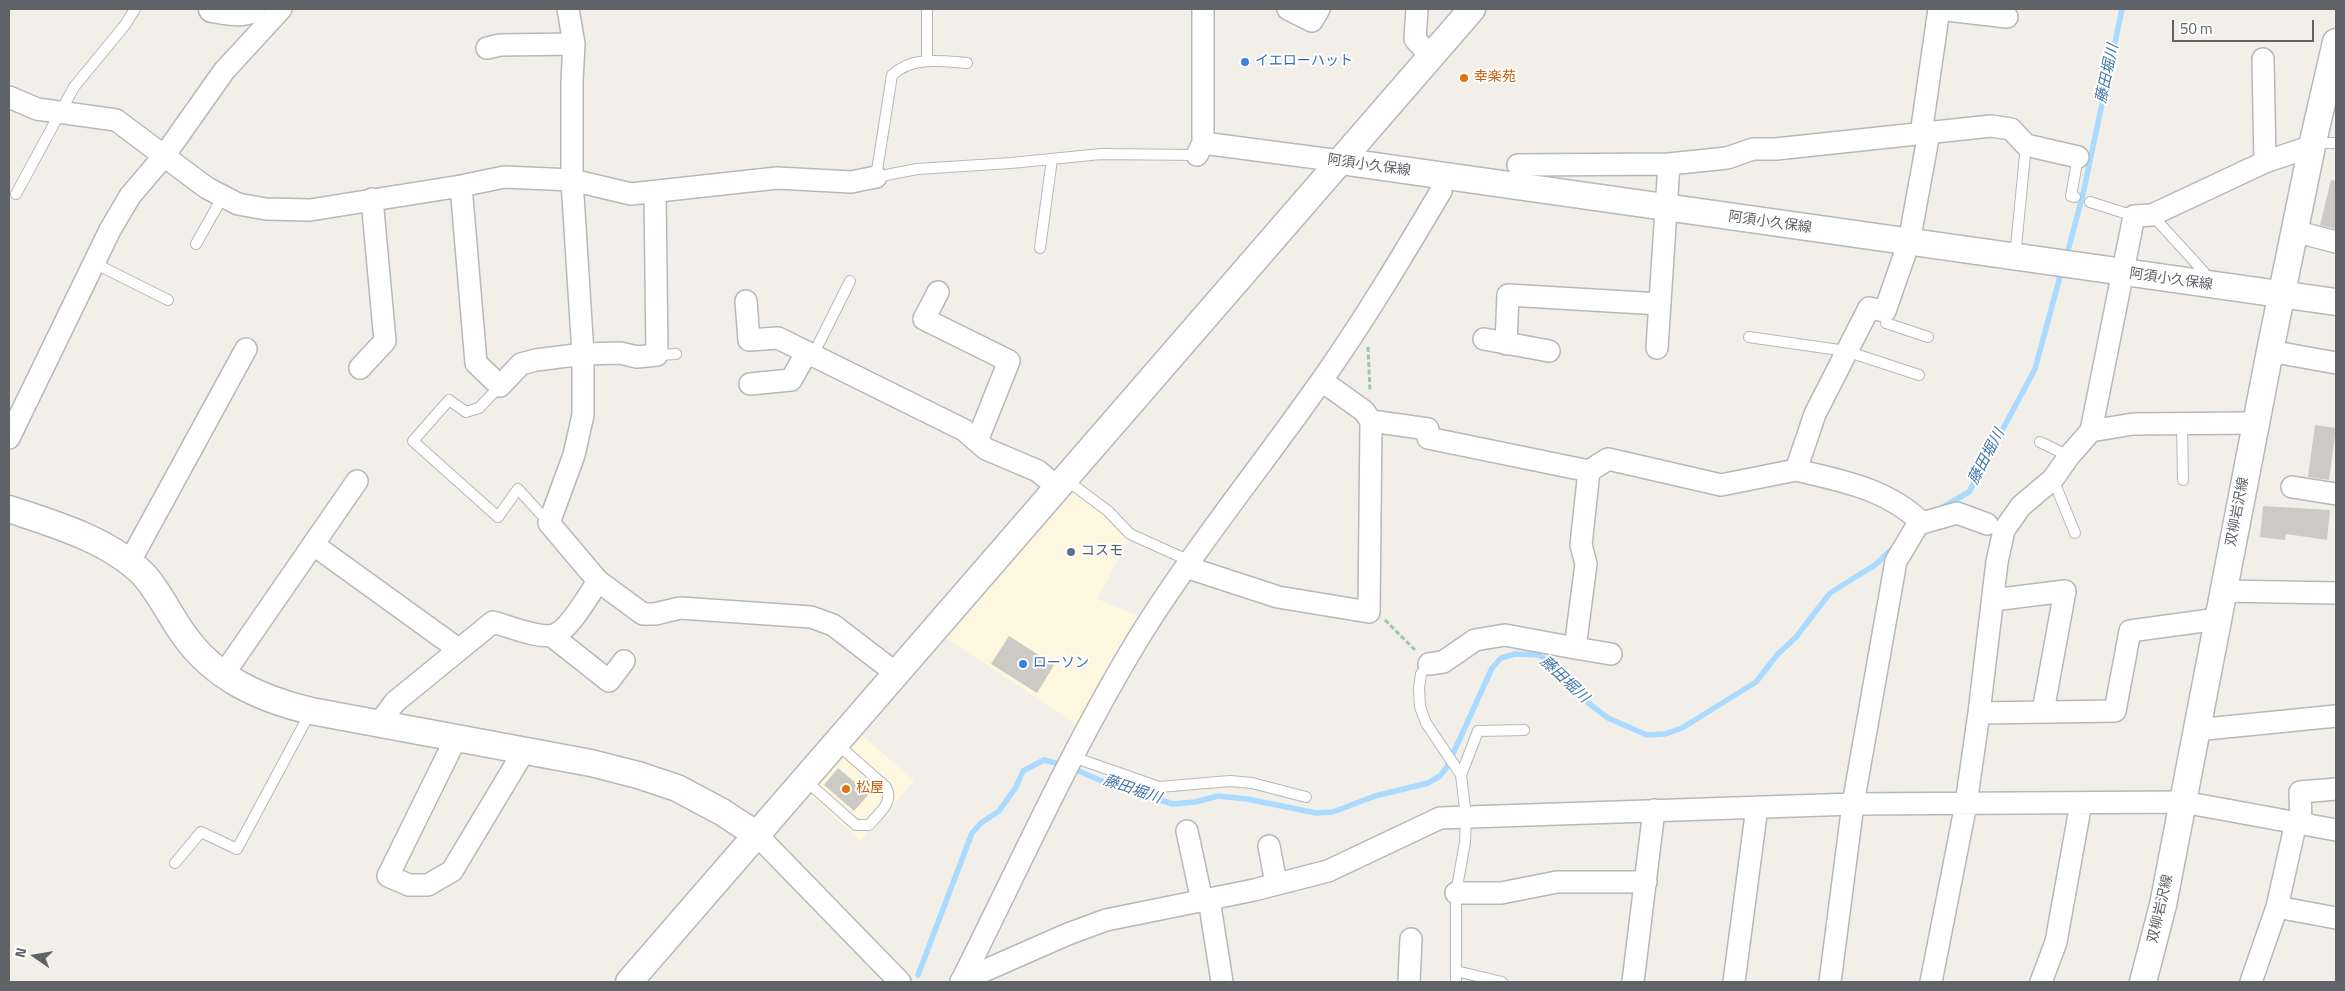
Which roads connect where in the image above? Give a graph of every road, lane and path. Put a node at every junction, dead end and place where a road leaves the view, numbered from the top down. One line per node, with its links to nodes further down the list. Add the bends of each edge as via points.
1 (135, 9): 19 (lane, via 74,87)
2 (281, 9): 24 (street, via 224,72)
3 (568, 9): 11 (street)
4 (927, 9): 16 (lane)
5 (1203, 9): 23 (street)
6 (1288, 9): 7 (street, via 1312,21)
7 (1319, 9)
8 (1417, 9): 14 (street, via 1415,40)
9 (1472, 9): 14 (street)
10 (2007, 17): 20 (street, via 1938,9)
11 (574, 44): 12 (street); 32 (street)
12 (487, 48)
13 (2335, 51): 22 (street, 双柳岩沢線)
14 (1431, 57): 27 (street)
15 (2263, 59): 28 (street)
16 (927, 61): 17 (lane); 31 (lane, via 902,66 892,75)
17 (967, 62)
18 (9, 97): 19 (street, via 37,109)
19 (60, 112): 24 (street, via 116,120); 36 (lane)
20 (1925, 134): 21 (street, via 1991,126 2011,129); 29 (street, via 1753,149 1727,158); 44 (street)
21 (2026, 145): 25 (street); 48 (lane)
22 (2324, 145): 28 (street); 43 (street, 双柳岩沢線)
23 (1200, 149): 26 (lane); 27 (street, 阿須小久保線)
24 (164, 156): 37 (street); 49 (street, via 130,196)
25 (2078, 157): 38 (lane, via 2071,196)
26 (1052, 159): 31 (lane, via 916,169); 47 (lane)
27 (1340, 161): 41 (street, 阿須小久保線); 91 (street)
28 (2265, 162): 42 (street)
29 (1669, 164): 30 (street); 41 (street)
30 (1518, 166)
31 (876, 177): 35 (street, via 850,182 777,178)
32 (572, 180): 33 (street, via 504,177); 35 (street, via 631,194); 70 (street)
33 (461, 186): 39 (street); 77 (street, via 476,363)
34 (1441, 191): 60 (street)
35 (656, 192): 70 (street, via 666,354 637,357 620,352)
36 (16, 194)
37 (223, 196): 39 (street, via 238,204 266,209 310,210); 46 (lane)
38 (2075, 197)
39 (372, 199): 73 (street, via 385,341)
40 (2090, 202): 42 (lane)
41 (1666, 208): 44 (street, 阿須小久保線); 58 (street)
42 (2143, 216): 50 (lane); 51 (street)
43 (2294, 231): 45 (street); 54 (street, 双柳岩沢線)
44 (1909, 242): 48 (street, 阿須小久保線); 59 (street)
45 (2336, 242)
46 (196, 244)
47 (1040, 248)
48 (2015, 258): 51 (street, 阿須小久保線)
49 (94, 263): 55 (lane); 82 (street)
50 (2204, 272)
51 (2123, 273): 54 (street, 阿須小久保線); 81 (street)
52 (850, 281): 71 (lane)
53 (938, 292): 83 (street, via 924,320 1008,361)
54 (2281, 295): 57 (street, 阿須小久保線); 69 (street, 双柳岩沢線)
55 (168, 300)
56 (746, 301): 71 (street, via 749,340 778,338)
57 (2336, 302)
58 (1660, 304): 64 (street, via 1508,295); 65 (street)
59 (1885, 311): 61 (lane, via 1886,323); 68 (street, via 1870,308)
60 (1364, 319): 75 (street); 78 (path)
61 (1928, 336)
62 (1749, 338): 68 (lane)
63 (1484, 340): 64 (street)
64 (1506, 344): 67 (street)
65 (1657, 348)
66 (246, 349): 100 (street)
67 (1549, 351)
68 (1846, 351): 74 (lane); 86 (street, via 1815,414)
69 (2270, 351): 72 (street); 79 (street, 双柳岩沢線)
70 (583, 354): 77 (street, via 521,364); 96 (street, via 583,416 574,455)
71 (810, 354): 76 (street, via 791,380); 83 (street, via 964,430)
72 (2336, 362)
73 (360, 368)
74 (1919, 375)
75 (1322, 380): 78 (street, via 1364,411); 101 (street)
76 (750, 384)
77 (500, 386): 96 (lane, via 479,408 466,412 448,400 413,441 498,517 518,490)
78 (1371, 421): 87 (street, via 1428,429 1428,438); 106 (street)
79 (2256, 423): 80 (street); 103 (street, 双柳岩沢線)
80 (2182, 424): 81 (street, via 2133,424); 89 (lane)
81 (2091, 432): 85 (street)
82 (9, 438)
83 (977, 441): 91 (street, via 986,449)
84 (2040, 442): 85 (lane)
85 (2069, 456): 88 (street)
86 (1796, 470): 87 (street, via 1721,485 1608,459); 95 (street, via 1875,491 1891,498)
87 (1589, 471): 109 (street, via 1580,546 1586,564)
88 (2053, 479): 98 (lane); 105 (street, via 2021,506 2004,530)
89 (2183, 480)
90 (357, 481): 99 (street)
91 (1062, 484): 101 (lane, via 1108,511 1130,534); 114 (street)
92 (2292, 487): 93 (street)
93 (2336, 494)
94 (9, 509): 100 (street, via 101,544)
95 (1917, 518): 97 (street, via 1957,513); 133 (street, via 1917,526 1896,561)
96 (550, 523): 102 (street)
97 (1987, 524)
98 (2076, 533)
99 (314, 545): 110 (street); 115 (street)
100 (129, 563): 115 (street, via 157,592 185,637)
101 (1188, 564): 106 (street, via 1278,597); 126 (street, via 1112,682)
102 (598, 581): 108 (street, via 562,631); 114 (street, via 644,614 680,608 811,617 833,625)
103 (2223, 591): 104 (street); 107 (street, 双柳岩沢線)
104 (2336, 593)
105 (1993, 600): 117 (street, via 2066,591); 118 (street)
106 (1369, 612): 113 (path, via 1388,622)
107 (2218, 618): 117 (street, via 2130,631 2115,711); 122 (street, 双柳岩沢線)
108 (552, 636): 110 (street, via 493,622); 112 (street, via 610,680)
109 (1575, 648): 111 (street); 113 (street, via 1505,635 1475,640 1444,662)
110 (458, 649): 120 (street, via 395,702)
111 (1611, 654)
112 (624, 662)
113 (1429, 664): 127 (lane, via 1421,674 1420,707 1426,723)
114 (897, 674): 124 (street)
115 (223, 675): 116 (street, via 254,693)
116 (311, 710): 120 (street); 143 (lane, via 237,849 201,832)
117 (2042, 711): 118 (street)
118 (1979, 713): 134 (street)
119 (2336, 716): 122 (street)
120 (380, 722): 123 (street)
121 (1524, 730): 127 (lane, via 1478,731)
122 (2196, 730): 131 (street, 双柳岩沢線)
123 (456, 738): 125 (street); 125 (street, via 388,876 409,885 428,885 452,871)
124 (836, 744): 128 (street); 128 (lane, via 886,787 889,794 887,805 869,825 856,825)
125 (524, 751): 141 (street, via 638,775 677,788)
126 (1070, 764): 130 (lane, via 1159,787 1230,781 1252,783); 154 (street)
127 (1461, 775): 137 (lane)
128 (805, 780): 141 (street)
129 (2336, 789): 138 (street, via 2300,792)
130 (1306, 797)
131 (2183, 802): 132 (street); 138 (street); 164 (street, 双柳岩沢線, via 2163,905)
132 (2081, 803): 134 (street); 163 (street, via 2056,942)
133 (1852, 804): 134 (street); 135 (street); 161 (street)
134 (1966, 804): 162 (street)
135 (1757, 808): 136 (street); 160 (street)
136 (1654, 810): 137 (street); 144 (street)
137 (1466, 817): 145 (street, via 1440,818 1328,871); 146 (lane)
138 (2299, 822): 139 (street); 148 (street)
139 (2336, 830)
140 (1187, 831): 147 (street)
141 (757, 835): 152 (street); 153 (street)
142 (1269, 846): 145 (street)
143 (175, 863)
144 (1646, 882): 146 (street, via 1557,882 1501,893); 159 (street)
145 (1276, 883): 147 (street)
146 (1456, 893): 151 (lane)
147 (1205, 900): 154 (street, via 1106,920); 155 (street)
148 (2277, 906): 149 (street); 165 (street)
149 (2336, 918)
150 (1411, 939): 156 (street)
151 (1456, 971): 157 (lane); 158 (lane)
152 (629, 982)
153 (900, 982)
154 (961, 982)
155 (1222, 982)
156 (1409, 982)
157 (1456, 982)
158 (1502, 982)
159 (1633, 982)
160 (1734, 982)
161 (1830, 982)
162 (1931, 982)
163 (2041, 982)
164 (2143, 982)
165 (2251, 982)

